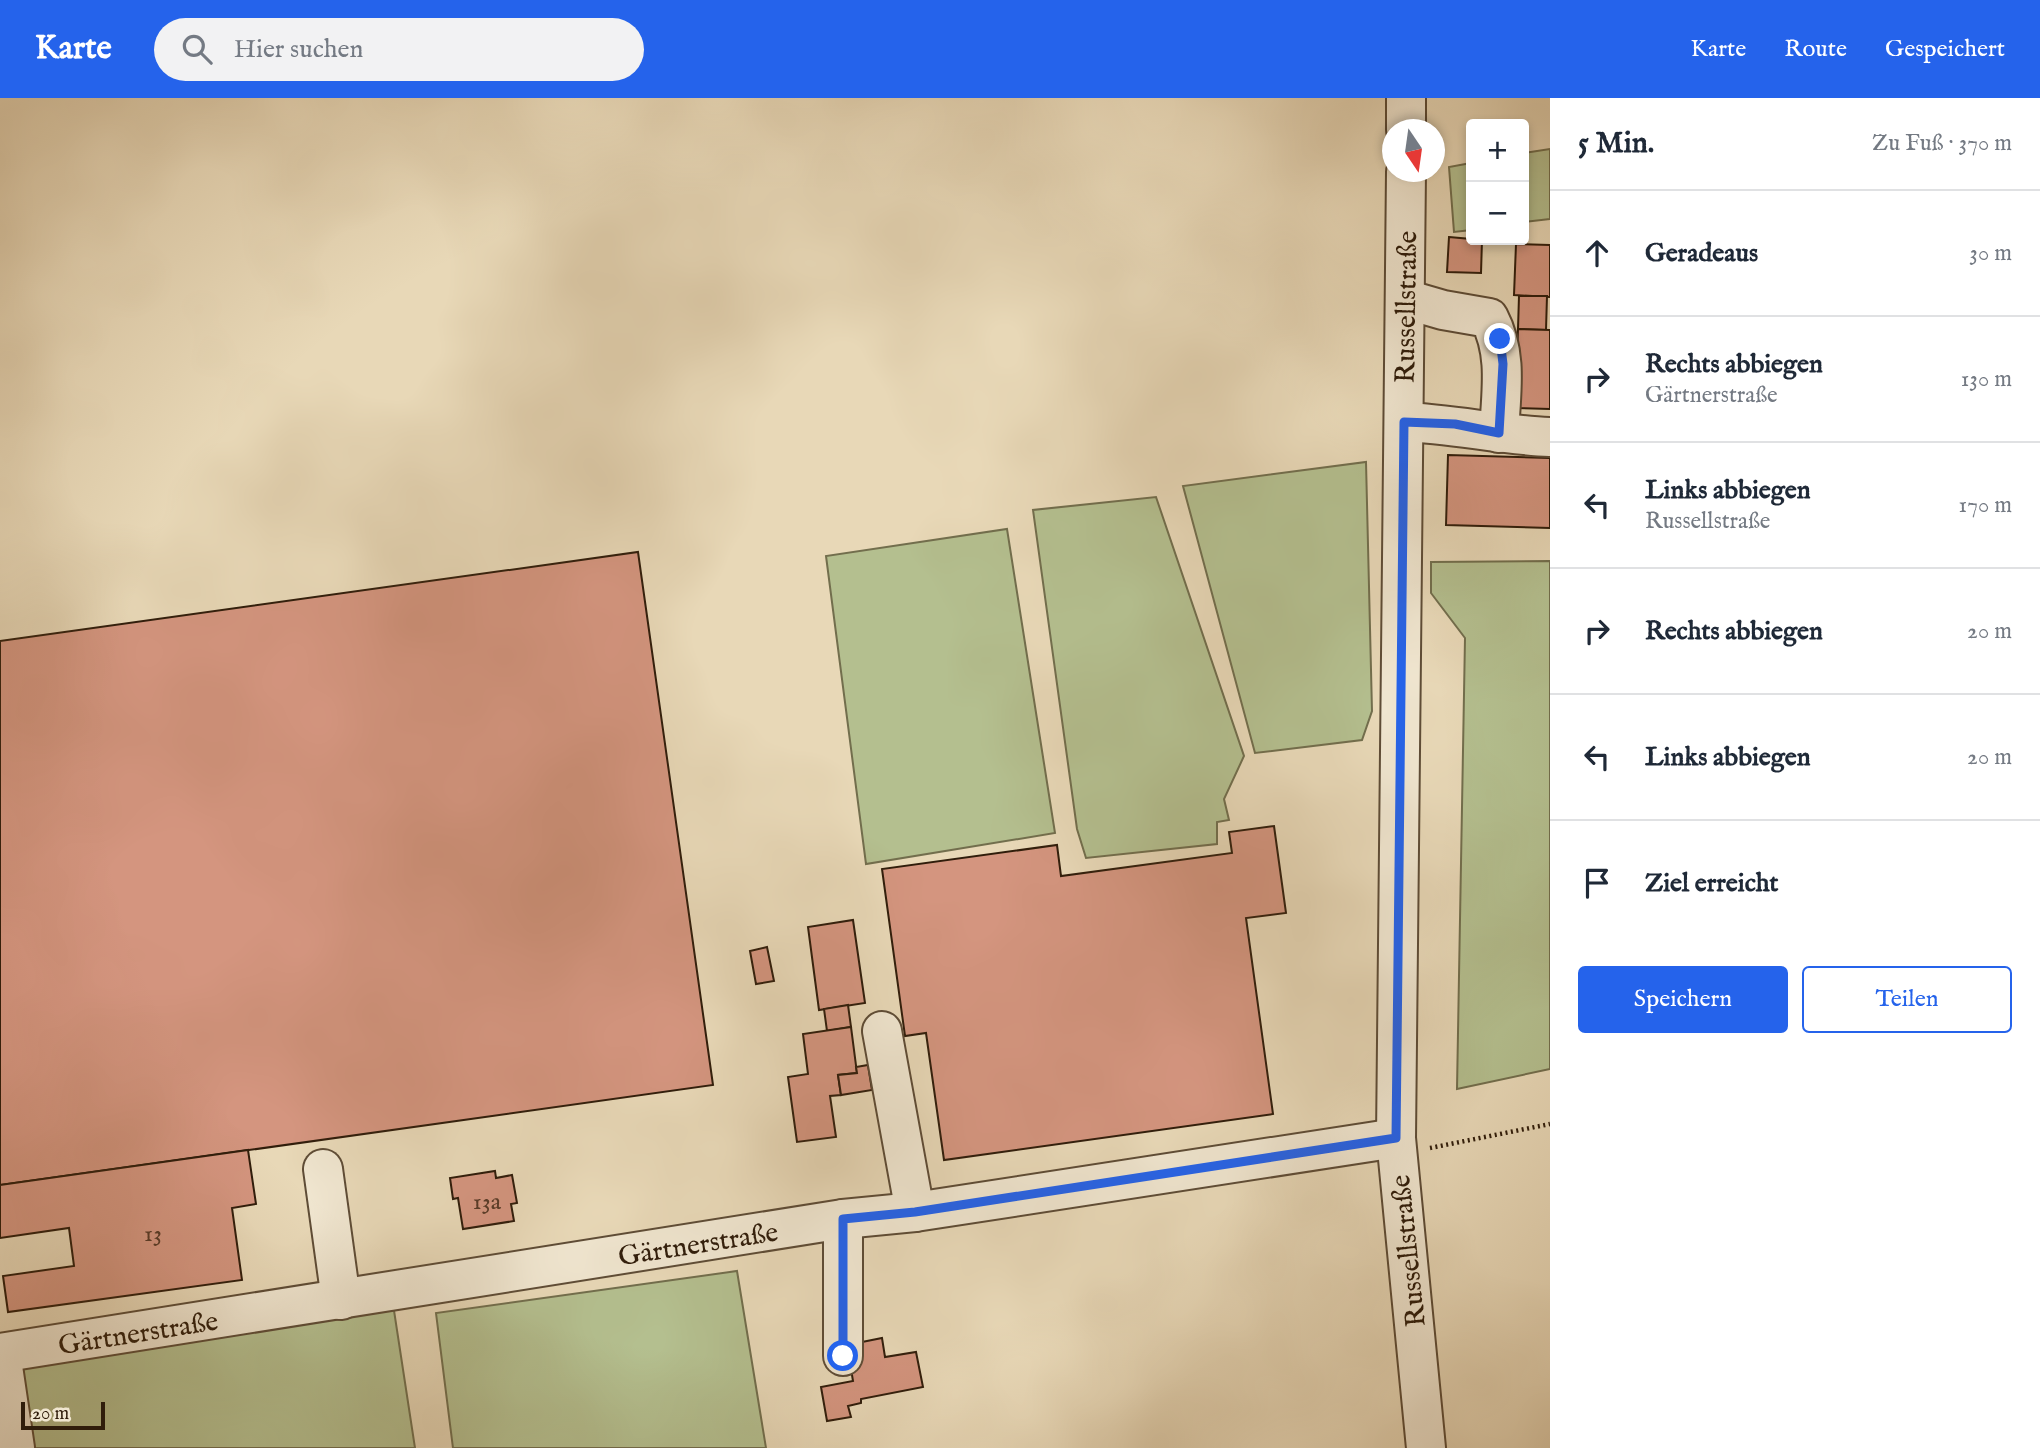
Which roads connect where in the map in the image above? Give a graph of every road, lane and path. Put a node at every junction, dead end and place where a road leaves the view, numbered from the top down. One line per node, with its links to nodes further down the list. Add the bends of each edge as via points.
1 (1406, 98): 2 (street)
2 (1406, 119)
3 (1406, 182): 4 (street, Russellstraße)
4 (1405, 299): 5 (street, Russellstraße); 6 (street, via 1489,317 1500,339 1503,364)
5 (1404, 422): 6 (street, via 1455,424); 10 (street, Russellstraße)
6 (1499, 433): 7 (street)
7 (1550, 438)
8 (882, 1031): 12 (street)
9 (1550, 1124): 10 (path)
10 (1397, 1147): 12 (street, Gärtnerstraße); 18 (street, Russellstraße)
11 (323, 1169): 14 (street)
12 (915, 1212): 13 (street, Gärtnerstraße)
13 (843, 1219): 14 (street, Gärtnerstraße); 16 (street)
14 (341, 1300): 15 (street, Gärtnerstraße)
15 (1, 1353): 17 (street)
16 (843, 1356)
17 (15, 1448)
18 (1426, 1448)

